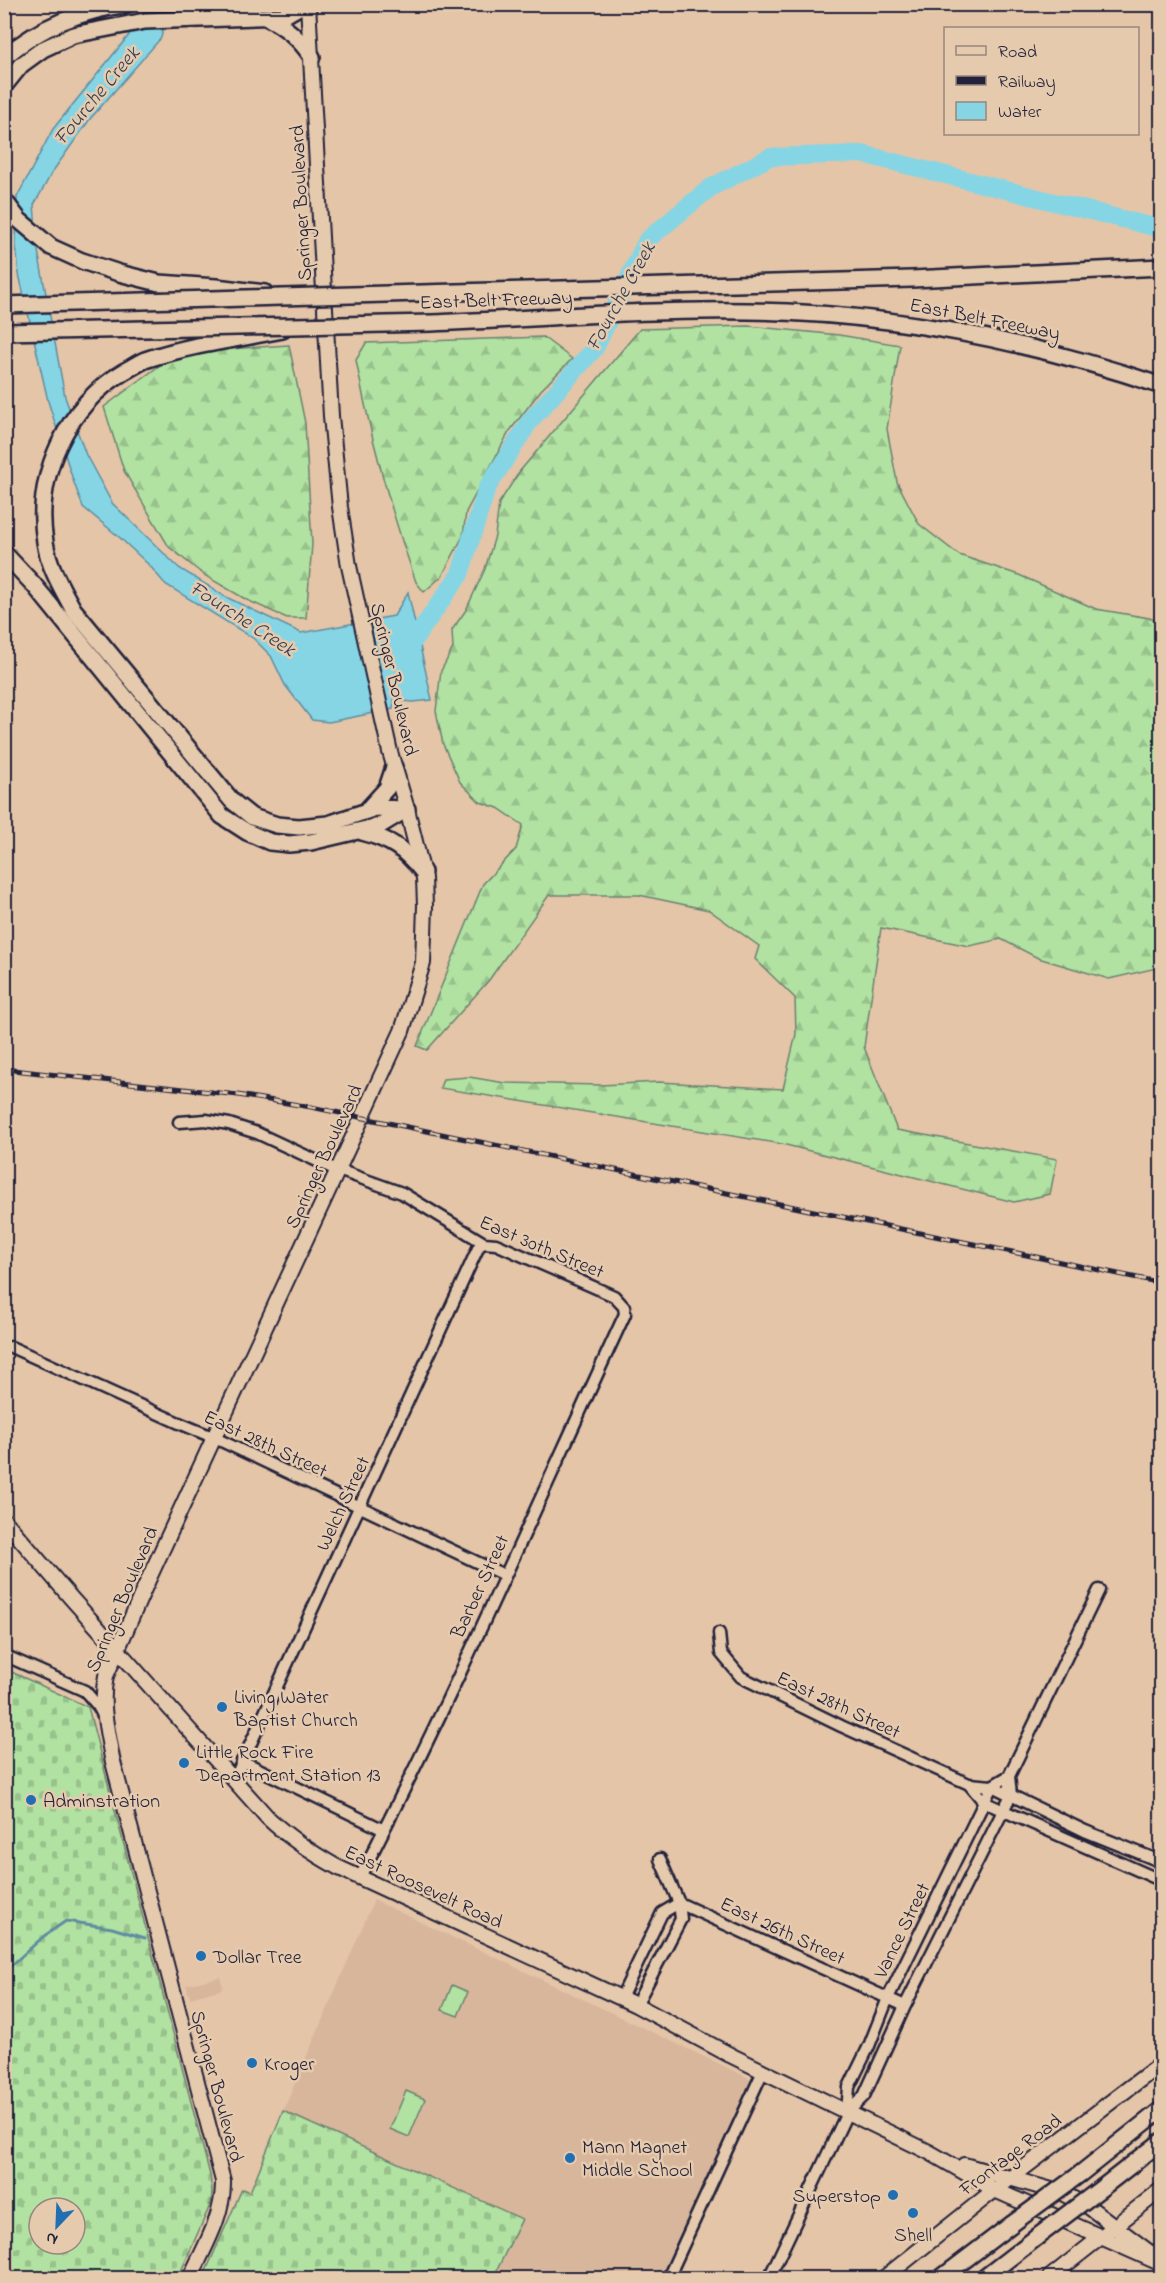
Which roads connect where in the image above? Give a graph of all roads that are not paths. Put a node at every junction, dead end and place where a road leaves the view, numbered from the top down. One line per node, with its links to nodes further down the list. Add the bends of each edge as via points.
1 (127, 4): 4 (highway, via 66,19)
2 (306, 4): 3 (highway, via 283,16); 5 (main road, Springer Boulevard)
3 (266, 17): 5 (highway, via 284,26); 6 (highway, via 145,21 73,34 43,48 21,65)
4 (4, 57)
5 (312, 57): 15 (main road, Springer Boulevard, via 335,463 349,566)
6 (4, 86)
7 (4, 200): 9 (highway, bridge, via 19,220 51,247 82,261 159,283)
8 (1161, 267): 9 (highway, East Belt Freeway, bridge)
9 (304, 298): 10 (highway, East Belt Freeway, bridge)
10 (4, 305)
11 (304, 327): 12 (highway, East Belt Freeway, bridge); 13 (highway, East Belt Freeway, bridge, via 673,312 798,313 917,324 1009,341); 17 (highway, bridge, via 143,361 109,381 86,401 62,437 50,466 42,505 45,542 53,573 72,609 232,801 252,817 299,827 328,824)
12 (4, 332)
13 (1161, 386)
14 (4, 553): 18 (highway, via 222,816 270,842 311,842)
15 (392, 760): 16 (main road, Springer Boulevard); 17 (highway, via 387,788)
16 (407, 809): 17 (highway, via 375,808); 18 (highway, via 379,826); 19 (main road, Springer Boulevard)
17 (365, 812)
18 (360, 831): 19 (highway, via 379,836 407,852)
19 (423, 872): 21 (main road, Springer Boulevard, via 425,935 420,977 402,1031)
20 (179, 1122): 21 (street, East 30th Street, via 213,1121 257,1133)
21 (338, 1170): 22 (street, East 30th Street, via 402,1193); 25 (main road, Springer Boulevard)
22 (484, 1243): 23 (street, East 30th Street, via 496,1244 614,1296); 26 (street, Welch Street, via 479,1246)
23 (624, 1306): 28 (street, Barber Street, via 625,1314)
24 (11, 1347): 25 (street, East 28th Street)
25 (215, 1438): 26 (street, East 28th Street); 31 (main road, Springer Boulevard)
26 (361, 1507): 28 (street, East 28th Street); 34 (street, Welch Street)
27 (4, 1520): 31 (main road, East Roosevelt Road)
28 (504, 1575): 42 (street, Barber Street)
29 (1099, 1590): 35 (street)
30 (719, 1633): 37 (street, East 28th Street, via 721,1653 741,1677)
31 (118, 1649): 33 (main road, Springer Boulevard, via 106,1676); 36 (main road, East Roosevelt Road)
32 (4, 1655): 33 (street, via 85,1691)
33 (104, 1717): 64 (main road, Springer Boulevard, via 224,2181 219,2214)
34 (242, 1761): 36 (street, Welch Street); 42 (street)
35 (1009, 1776): 38 (street); 39 (street)
36 (234, 1780): 45 (main road, East Roosevelt Road, via 287,1836 327,1862)
37 (969, 1784): 38 (street, East 28th Street); 40 (street, East 28th Street)
38 (992, 1786): 39 (street, East 28th Street); 40 (street, Vance Street)
39 (1011, 1795): 41 (street, Vance Street); 44 (street, East 28th Street)
40 (984, 1803): 41 (street, East 28th Street); 49 (street, Vance Street)
41 (1003, 1811): 46 (street, East 28th Street); 51 (street, Vance Street)
42 (384, 1830): 45 (street, Barber Street)
43 (660, 1859): 47 (street)
44 (1161, 1862)
45 (360, 1877): 48 (main road, East Roosevelt Road)
46 (1161, 1881)
47 (679, 1904): 48 (street, via 662,1914); 49 (street, East 26th Street); 50 (street, via 681,1919)
48 (621, 1998): 50 (main road, East Roosevelt Road)
49 (888, 1998): 51 (street, East 26th Street); 55 (street, Vance Street, via 849,2087)
50 (636, 2005): 53 (main road, East Roosevelt Road)
51 (905, 2006): 55 (street, Vance Street, via 864,2096)
52 (1161, 2063): 58 (main road, Frontage Road)
53 (764, 2071): 55 (main road, East Roosevelt Road); 65 (street)
54 (1161, 2109): 68 (highway, bridge)
55 (847, 2113): 57 (main road, East Roosevelt Road); 66 (street, Vance Street)
56 (1161, 2140): 69 (highway, bridge)
57 (929, 2152): 58 (main road, East Roosevelt Road); 60 (main road, East Roosevelt Road)
58 (1009, 2179): 60 (main road, Frontage Road); 61 (main road, East Roosevelt Road, via 1062,2193)
59 (1161, 2189): 61 (main road)
60 (995, 2190): 62 (main road, East Roosevelt Road); 67 (main road, Frontage Road)
61 (1114, 2225): 62 (main road); 63 (main road, East Roosevelt Road)
62 (1100, 2238): 63 (main road, East Roosevelt Road); 70 (main road)
63 (1161, 2263)
64 (190, 2278)
65 (668, 2278)
66 (769, 2278)
67 (884, 2278)
68 (941, 2278)
69 (984, 2278)
70 (1049, 2278)

